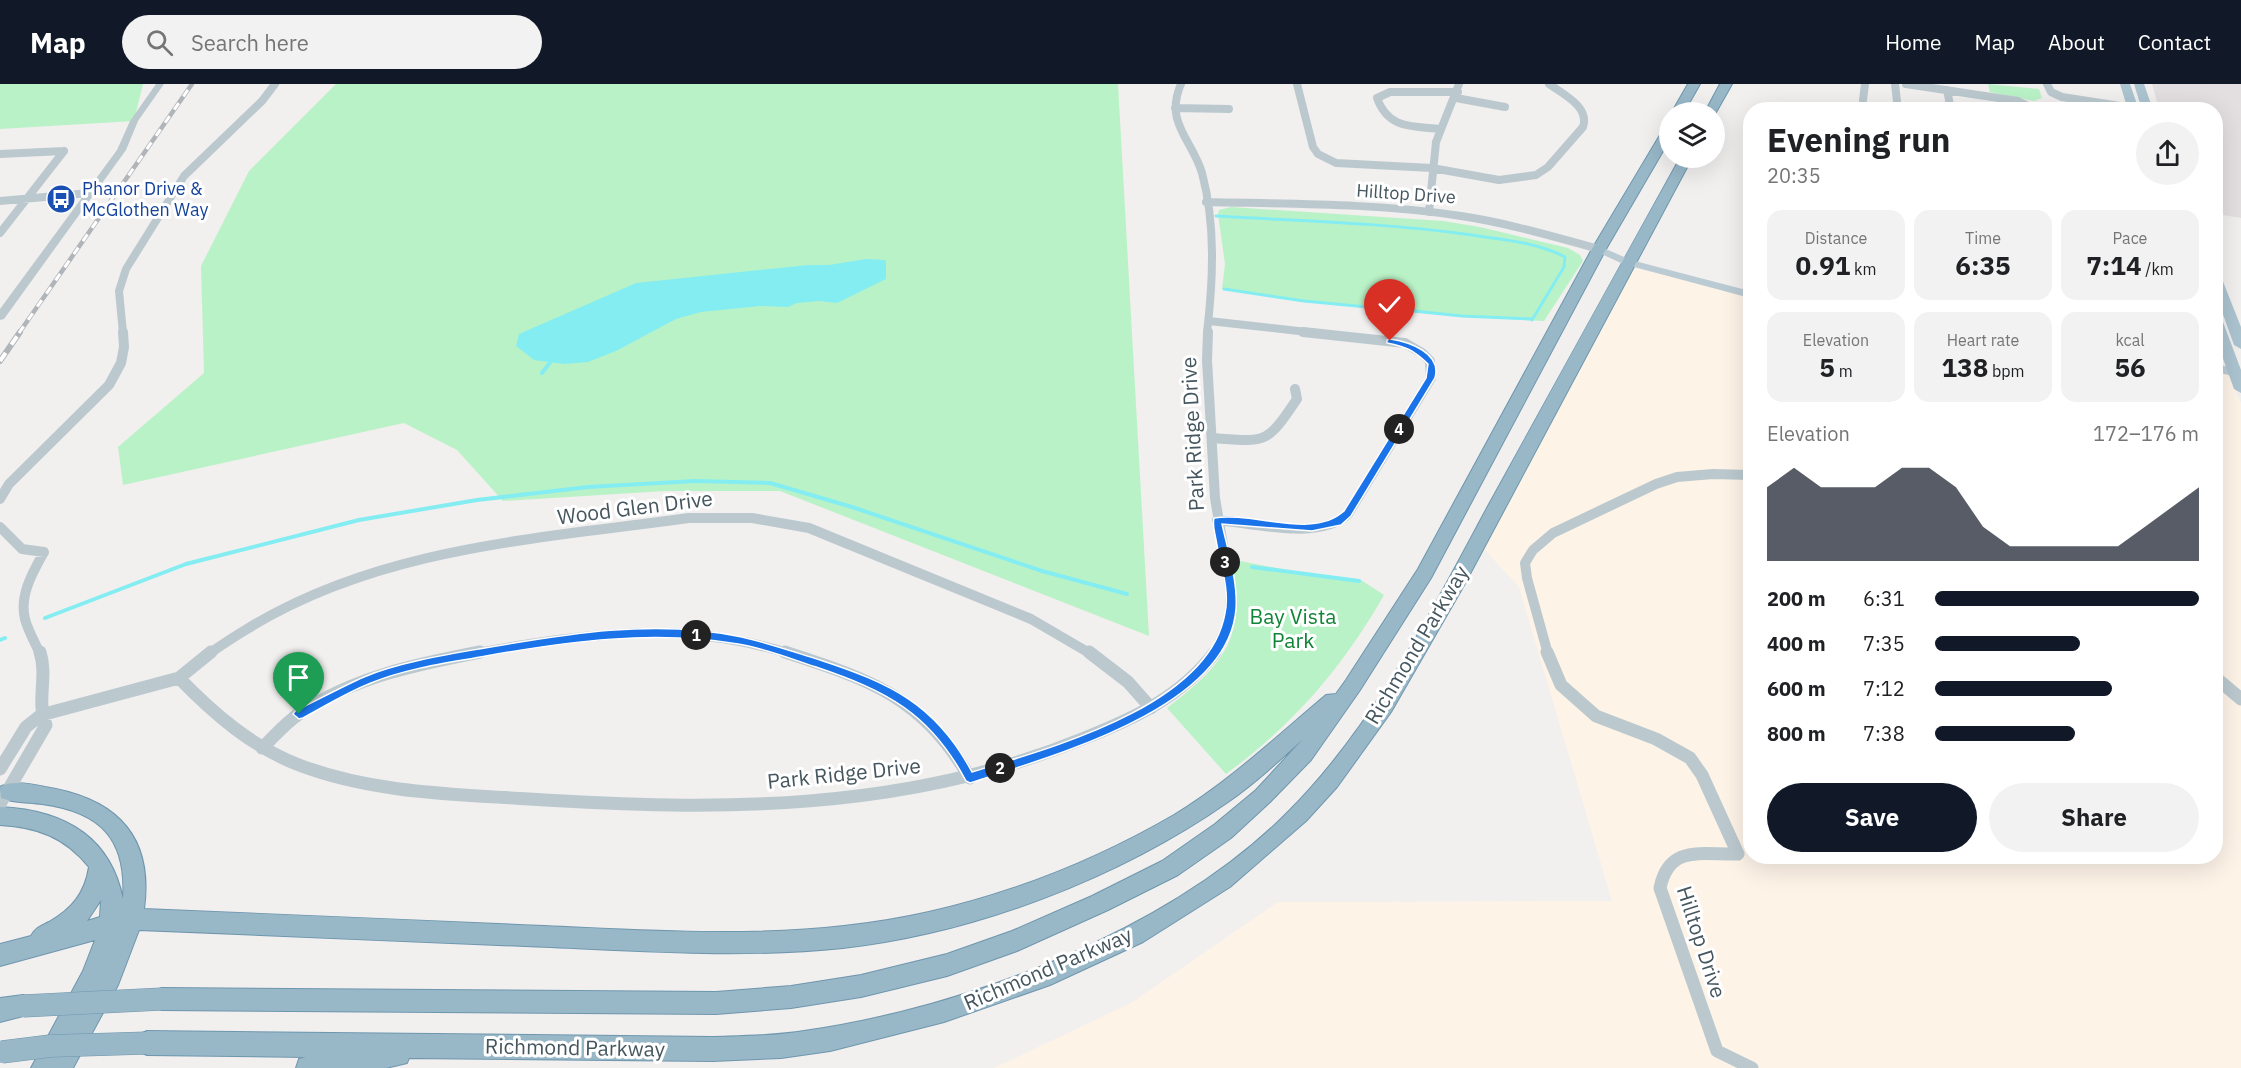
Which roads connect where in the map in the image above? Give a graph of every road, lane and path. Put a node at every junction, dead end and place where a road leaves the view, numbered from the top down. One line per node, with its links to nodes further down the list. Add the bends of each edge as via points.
1 (160, 84): 34 (street)
2 (274, 84): 55 (street, via 262,101 184,176 126,269 119,291 124,347 121,363 109,385 9,484)
3 (1182, 84): 27 (street)
4 (1297, 84): 32 (street, via 1313,147 1327,160 1350,165)
5 (1549, 84): 32 (street, via 1580,107 1585,121 1583,128 1542,171 1524,178 1499,180)
6 (1694, 84): 19 (highway)
7 (1726, 84): 20 (highway)
8 (1864, 84): 18 (street)
9 (1895, 84): 21 (street)
10 (1906, 84): 15 (street)
11 (1985, 84): 17 (street)
12 (2047, 84): 23 (street, via 2051,92 2062,97)
13 (2125, 84): 24 (main road)
14 (2139, 84): 25 (main road)
15 (1950, 88): 17 (street)
16 (1458, 91): 26 (street); 29 (street); 29 (street, via 1390,92 1377,98 1386,118 1394,123)
17 (1988, 96): 22 (street)
18 (1863, 100)
19 (1684, 102)
20 (1716, 102)
21 (1897, 102)
22 (2023, 102)
23 (2092, 102)
24 (2131, 102)
25 (2145, 102)
26 (1505, 107)
27 (1175, 108): 28 (street); 37 (street, Park Ridge Drive, via 1187,147 1198,160)
28 (1229, 109)
29 (1440, 129): 32 (street)
30 (1659, 148): 40 (highway, Richmond Parkway)
31 (0, 154): 35 (street, via 64,151)
32 (1432, 168): 38 (street)
33 (1680, 168): 41 (highway, Richmond Parkway)
34 (90, 193): 35 (street); 45 (street)
35 (26, 199): 36 (street); 39 (street)
36 (0, 201)
37 (1206, 202): 38 (street, Hilltop Drive); 46 (street, Park Ridge Drive, via 1213,272)
38 (1429, 212): 40 (street, Hilltop Drive, via 1497,222)
39 (0, 233)
40 (1599, 249): 41 (main road, Hilltop Drive); 59 (highway, Richmond Parkway, via 1425,573)
41 (1630, 258): 42 (main road, Hilltop Drive); 43 (main road, Hilltop Drive); 74 (highway, Richmond Parkway, via 1456,583 1386,702 1331,778 1297,817 1197,898 1122,941 959,1008 793,1045 713,1049)
42 (1743, 284)
43 (1743, 293)
44 (2223, 297): 48 (main road)
45 (0, 317)
46 (1209, 321): 53 (street, Park Ridge Drive); 56 (street, via 1405,344 1427,356 1433,370 1348,514 1338,523 1294,528)
47 (2223, 337): 50 (main road)
48 (2241, 345)
49 (2223, 361): 50 (main road)
50 (2237, 368): 52 (main road)
51 (1295, 389): 53 (street, via 1297,399 1269,436 1246,440)
52 (2241, 389)
53 (1212, 438): 56 (street, Park Ridge Drive)
54 (1743, 475): 79 (street, Hilltop Drive, via 1677,477 1656,484 1554,533 1533,550 1525,563 1550,659 1562,685 1596,716 1690,758 1702,775 1738,854 1672,860 1664,871 1660,888 1717,1051)
55 (0, 499)
56 (1217, 520): 62 (street, Park Ridge Drive, via 1231,593 1226,633 1210,659 1187,683)
57 (0, 527): 63 (street, via 22,549 44,552 29,579 24,615 43,666)
58 (179, 678): 62 (street, Wood Glen Drive, via 214,650 264,619 315,593 396,565 488,546 689,518 742,517 809,528 1031,619 1079,645 1128,682); 63 (street); 64 (street, Park Ridge Drive)
59 (1353, 684): 70 (highway, via 1223,794 1095,867 1016,897 862,934 797,941 707,943); 73 (highway, Richmond Parkway, bridge, via 1304,754 1263,796 1179,862 1069,917 947,965 791,998 716,1003 162,999)
60 (2223, 684): 61 (street)
61 (2241, 699)
62 (1150, 708): 66 (street, Park Ridge Drive, via 1050,752)
63 (41, 716): 65 (street, via 26,727); 67 (street, via 46,725)
64 (262, 748): 66 (street, Park Ridge Drive, via 299,765 388,787 557,801 752,803 900,791); 66 (street, via 299,714 369,679 410,667 543,641 666,633 741,640 862,678 889,691 941,732)
65 (0, 769)
66 (970, 778)
67 (3, 796): 70 (highway, via 54,796 74,801 110,821 130,849 135,883)
68 (0, 816): 69 (highway, via 47,822 69,832)
69 (100, 865): 71 (highway, via 109,880); 72 (highway, via 95,893 76,918)
70 (132, 919): 71 (highway); 77 (highway, via 106,980)
71 (109, 927): 72 (highway); 76 (highway, via 105,952)
72 (0, 954)
73 (11, 1008)
74 (448, 1046): 75 (highway, Richmond Parkway, bridge, via 147,1044 51,1046); 78 (highway)
75 (1, 1052)
76 (43, 1068)
77 (60, 1068)
78 (308, 1068)
79 (1752, 1068)

